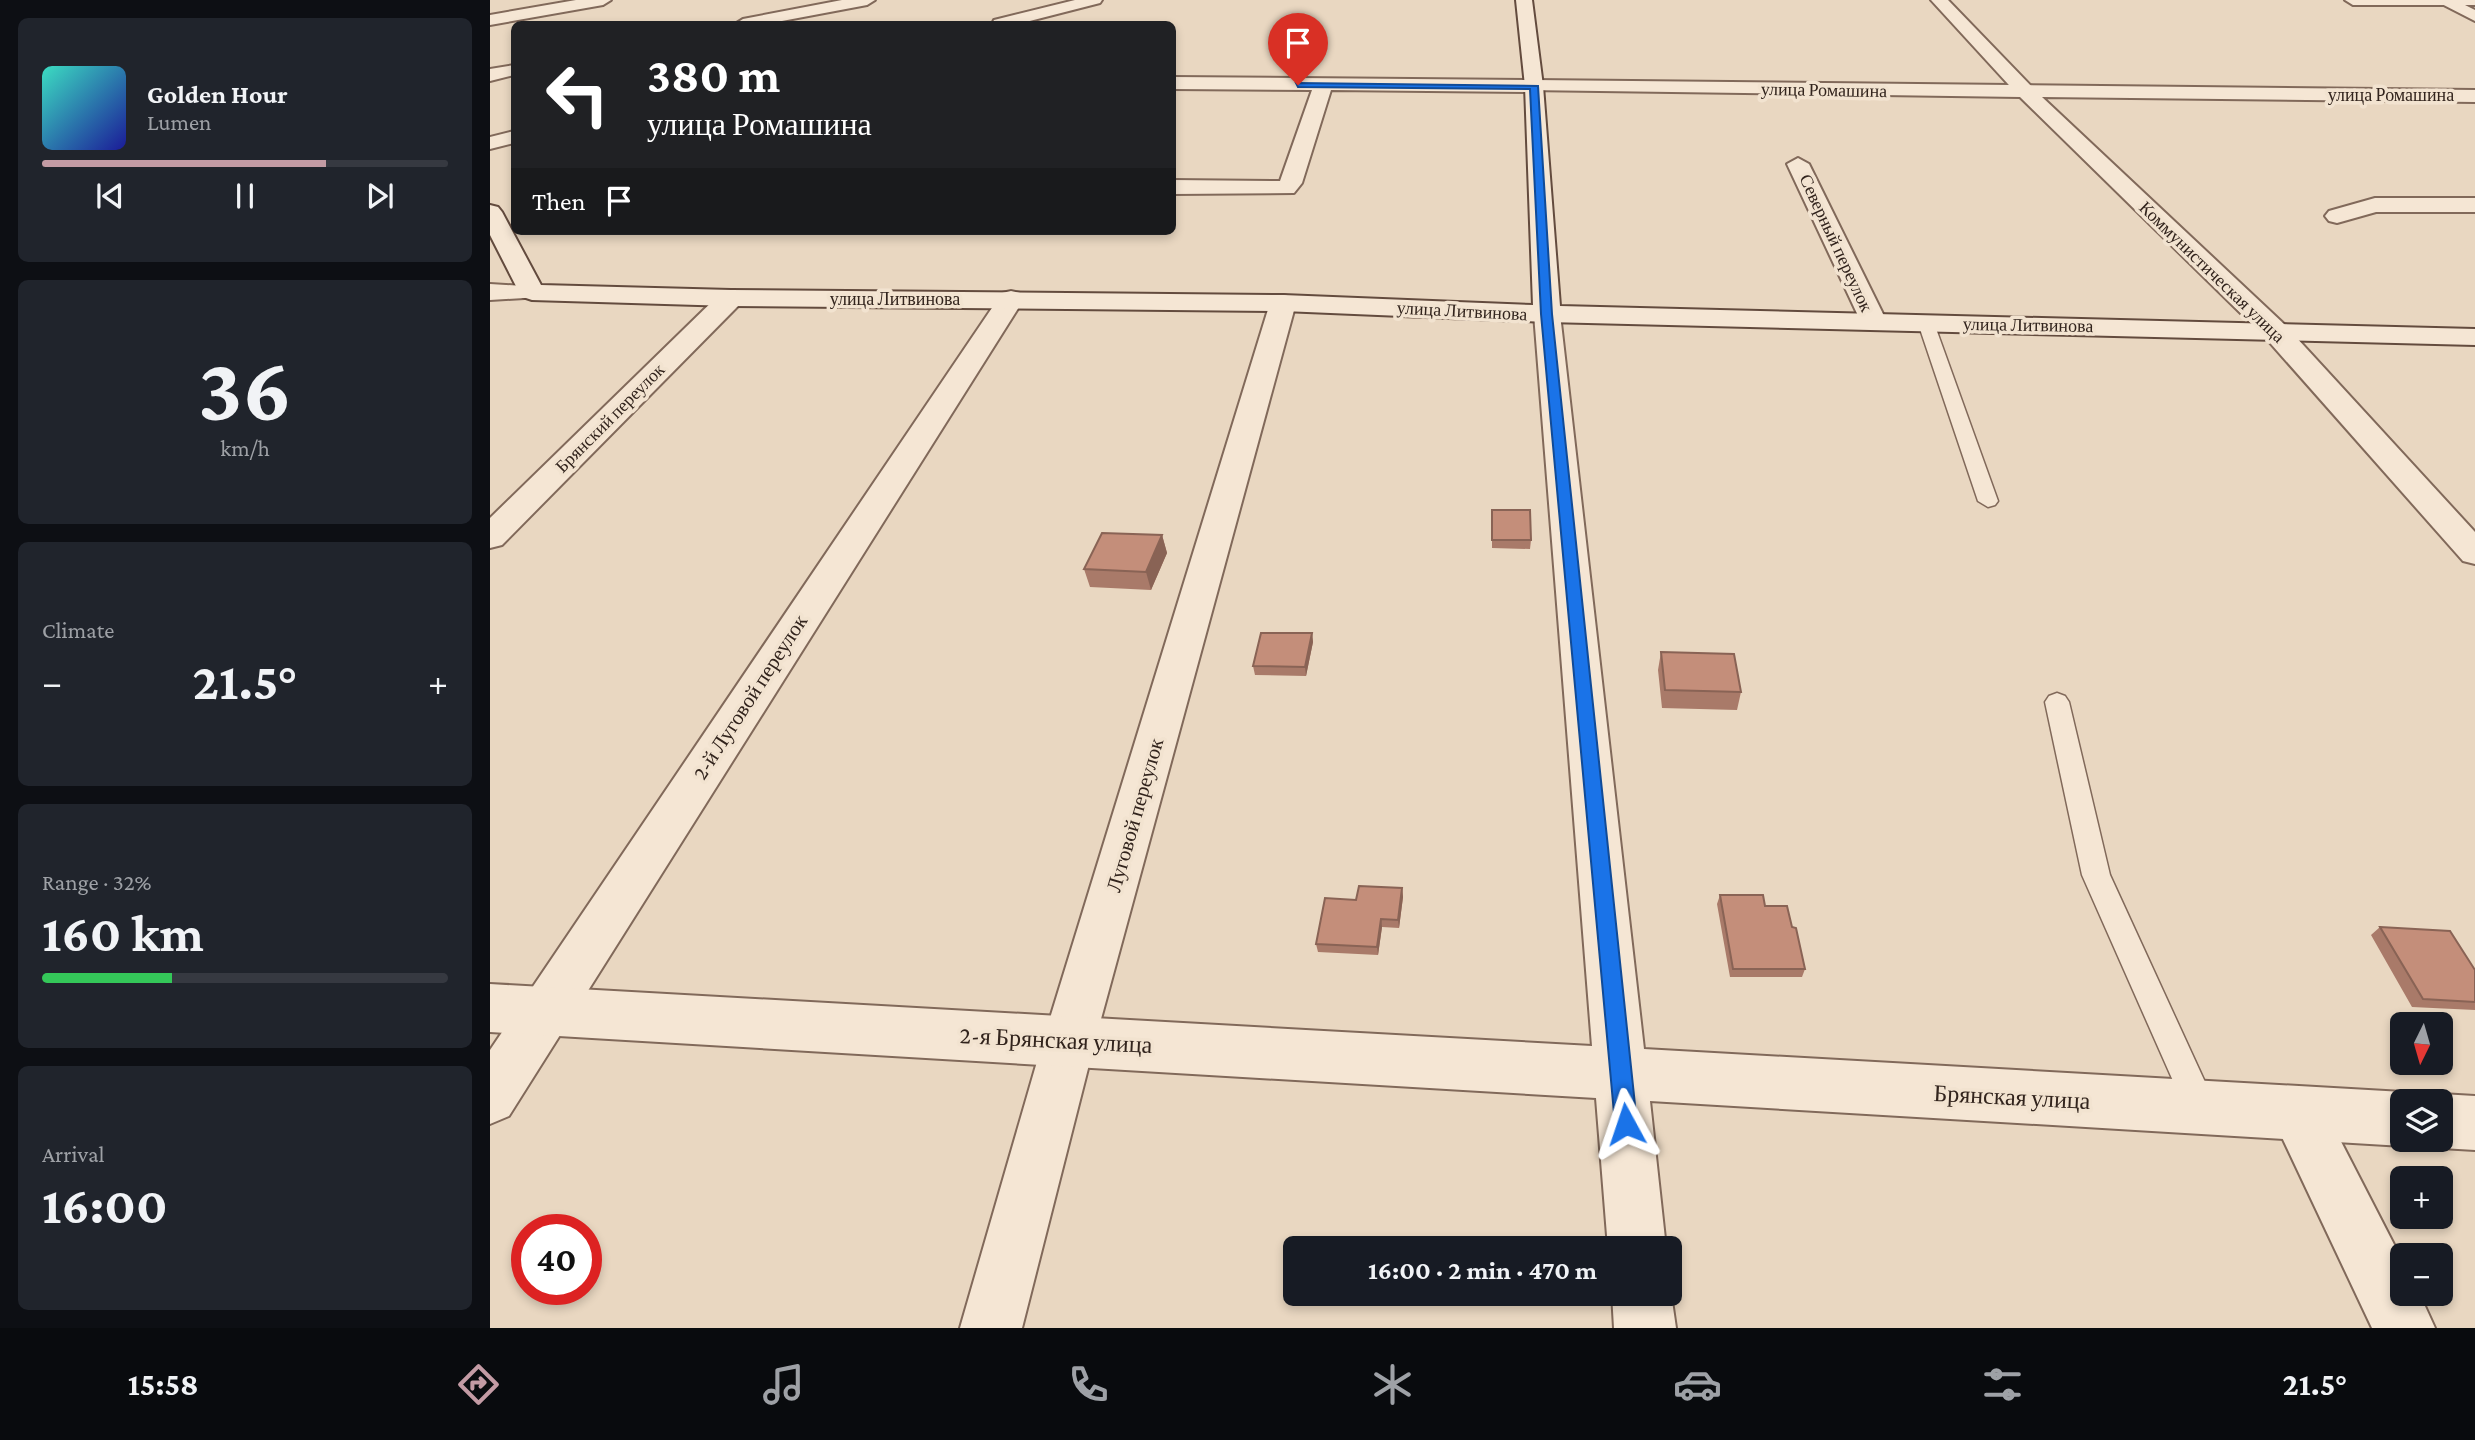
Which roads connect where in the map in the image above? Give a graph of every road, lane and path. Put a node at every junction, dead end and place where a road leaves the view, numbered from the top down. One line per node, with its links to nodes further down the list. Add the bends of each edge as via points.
1 (603, 0): 11 (street)
2 (867, 0): 13 (street)
3 (1094, 0): 14 (street)
4 (1524, 0): 19 (street)
5 (1939, 0): 20 (street, Коммунистическая улица)
6 (2353, 0): 7 (street)
7 (2444, 1): 8 (street); 10 (street)
8 (2475, 1)
9 (754, 6): 12 (street)
10 (2475, 16)
11 (490, 20)
12 (773, 21)
13 (778, 21)
14 (1012, 21)
15 (511, 71): 16 (street)
16 (490, 75)
17 (1176, 83): 18 (street, улица Ромашина)
18 (1323, 85): 19 (street, улица Ромашина); 25 (street, via 1286,188)
19 (1534, 86): 20 (street, улица Ромашина); 35 (street)
20 (2026, 92): 21 (street, улица Ромашина); 38 (street, Коммунистическая улица)
21 (2475, 96)
22 (511, 138): 23 (street)
23 (490, 143)
24 (1798, 164): 36 (street, Северный переулок)
25 (1176, 187)
26 (2475, 205): 28 (street, via 2375,205)
27 (490, 212): 29 (street)
28 (2337, 216)
29 (509, 233): 31 (street)
30 (490, 292): 31 (street, улица Литвинова)
31 (532, 292): 32 (street, улица Литвинова)
32 (731, 299): 33 (street, улица Литвинова); 41 (street, Брянский переулок)
33 (1011, 299): 34 (street, улица Литвинова); 45 (street, 2-й Луговой переулок)
34 (1283, 303): 35 (street, улица Литвинова); 46 (street, Луговой переулок)
35 (1547, 314): 36 (street, улица Литвинова); 47 (street)
36 (1874, 322): 37 (street, улица Литвинова)
37 (1926, 323): 38 (street, улица Литвинова); 40 (lane)
38 (2274, 330): 39 (street, улица Литвинова); 42 (street, Коммунистическая улица)
39 (2475, 337)
40 (1988, 501)
41 (490, 537)
42 (2475, 553)
43 (2057, 702): 49 (lane, via 2095,876)
44 (490, 1008): 45 (street, 2-я Брянская улица)
45 (544, 1012): 46 (street, 2-я Брянская улица); 48 (street, 2-й Луговой переулок)
46 (1069, 1041): 47 (street, 2-я Брянская улица); 56 (street, Луговой переулок)
47 (1621, 1074): 49 (street, Брянская улица); 54 (street)
48 (490, 1097)
49 (2201, 1108): 50 (street, Брянская улица)
50 (2298, 1114): 51 (street, Брянская улица); 58 (street)
51 (2390, 1118)
52 (2453, 1122): 53 (street)
53 (2475, 1123)
54 (1636, 1236)
55 (1643, 1306): 57 (street)
56 (991, 1328)
57 (1645, 1328)
58 (2403, 1328)

